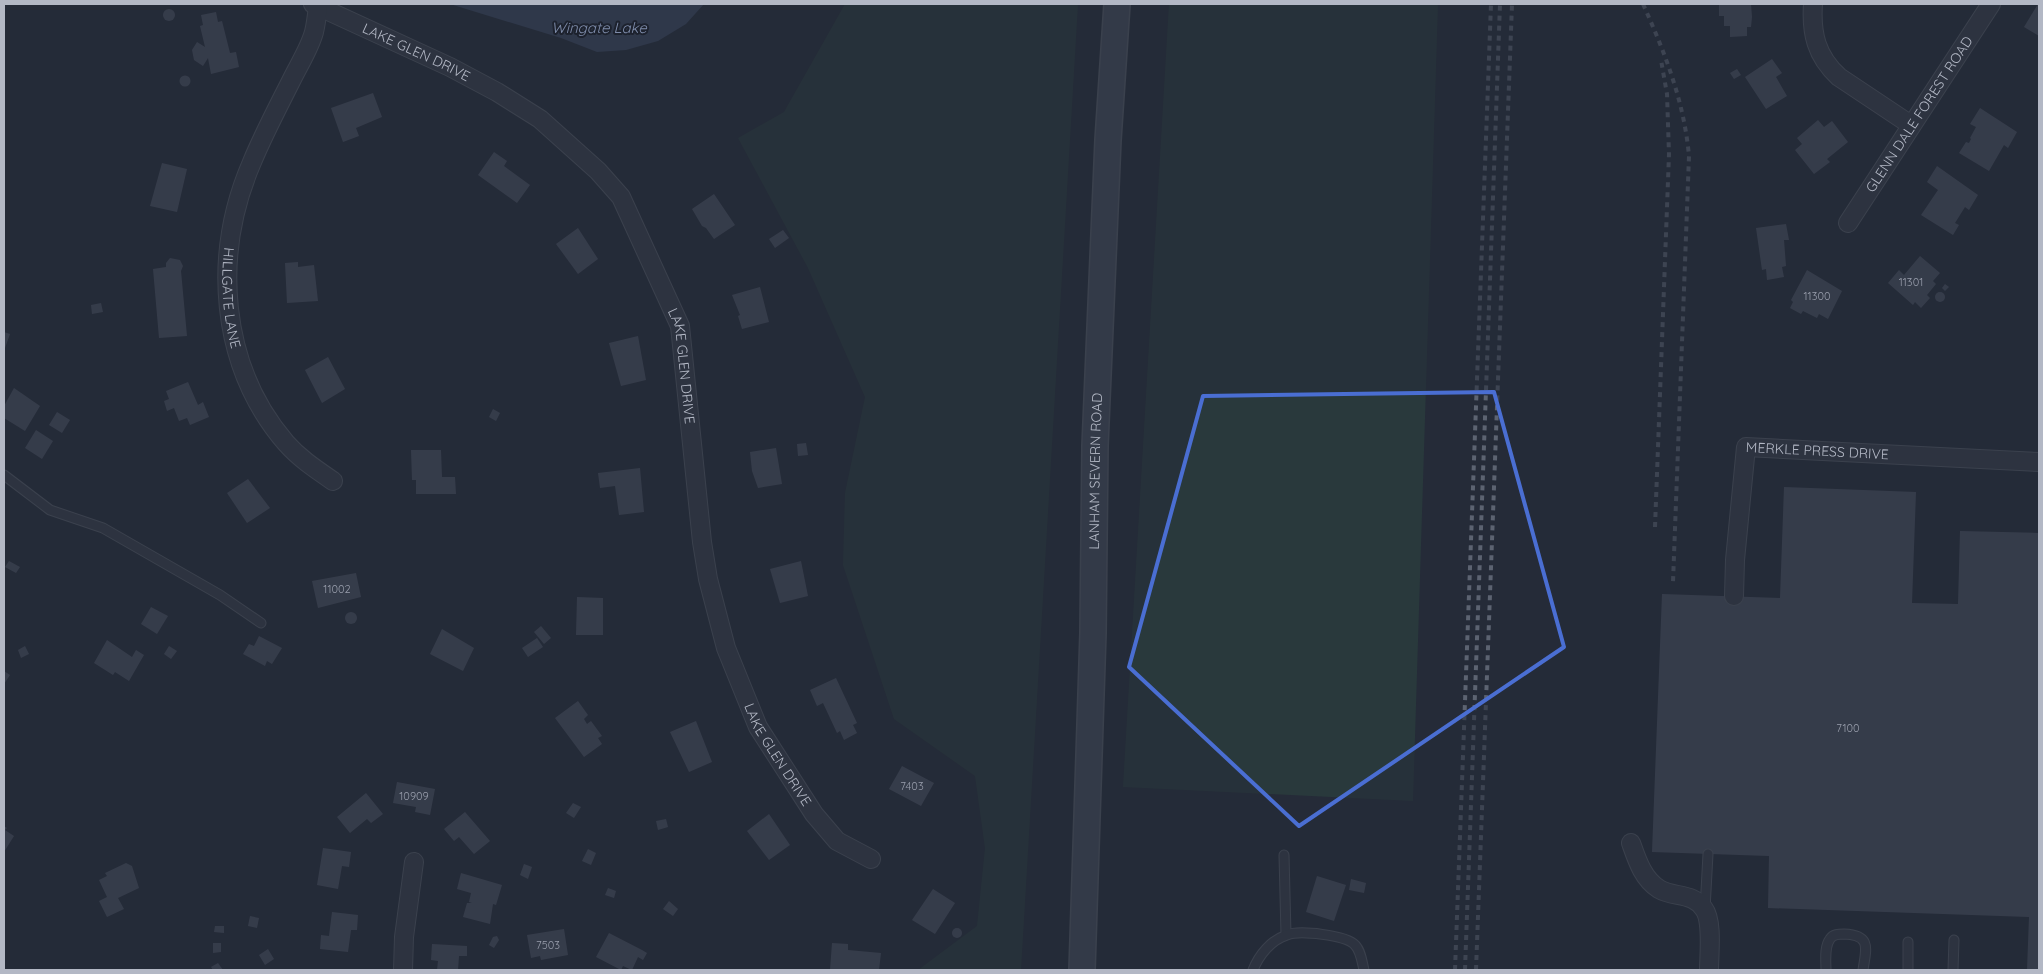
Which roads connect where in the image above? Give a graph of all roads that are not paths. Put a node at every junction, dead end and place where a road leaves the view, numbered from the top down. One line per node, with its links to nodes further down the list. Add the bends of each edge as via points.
1 (1117, 4): 22 (main road, LANHAM SEVERN ROAD, via 1095,446 1092,662)
2 (1813, 4): 5 (street, via 1815,42 1828,67)
3 (1991, 4): 5 (street, GLENN DALE FOREST ROAD)
4 (316, 5): 9 (street, HILLGATE LANE, via 314,32 268,125 239,196 227,264 228,295 234,344 257,402 288,445); 15 (street, LAKE GLEN DRIVE, via 450,67 533,114 598,171 621,197 680,326 702,542 726,648 758,727 814,814 837,841)
5 (1911, 126): 6 (street, GLENN DALE FOREST ROAD)
6 (1848, 224)
7 (2039, 462): 10 (street, MERKLE PRESS DRIVE, via 1746,447)
8 (4, 475): 11 (lane, via 50,510 103,528 220,594)
9 (333, 481)
10 (1734, 596)
11 (261, 622)
12 (1631, 844): 17 (street, via 1641,870 1659,889 1689,897)
13 (1708, 854): 17 (lane)
14 (1284, 855): 18 (lane)
15 (871, 859)
16 (414, 862): 21 (street)
17 (1705, 909): 25 (street)
18 (1286, 935): 23 (lane, via 1268,947); 24 (lane, via 1310,933 1346,939 1359,952)
19 (1954, 940): 29 (lane)
20 (1908, 942): 28 (lane)
21 (403, 970)
22 (1081, 970)
23 (1253, 970)
24 (1364, 970)
25 (1709, 970)
26 (1826, 970): 27 (lane, via 1827,948 1830,938 1836,934 1856,934 1862,938 1866,946)
27 (1864, 970)
28 (1908, 970)
29 (1954, 970)

